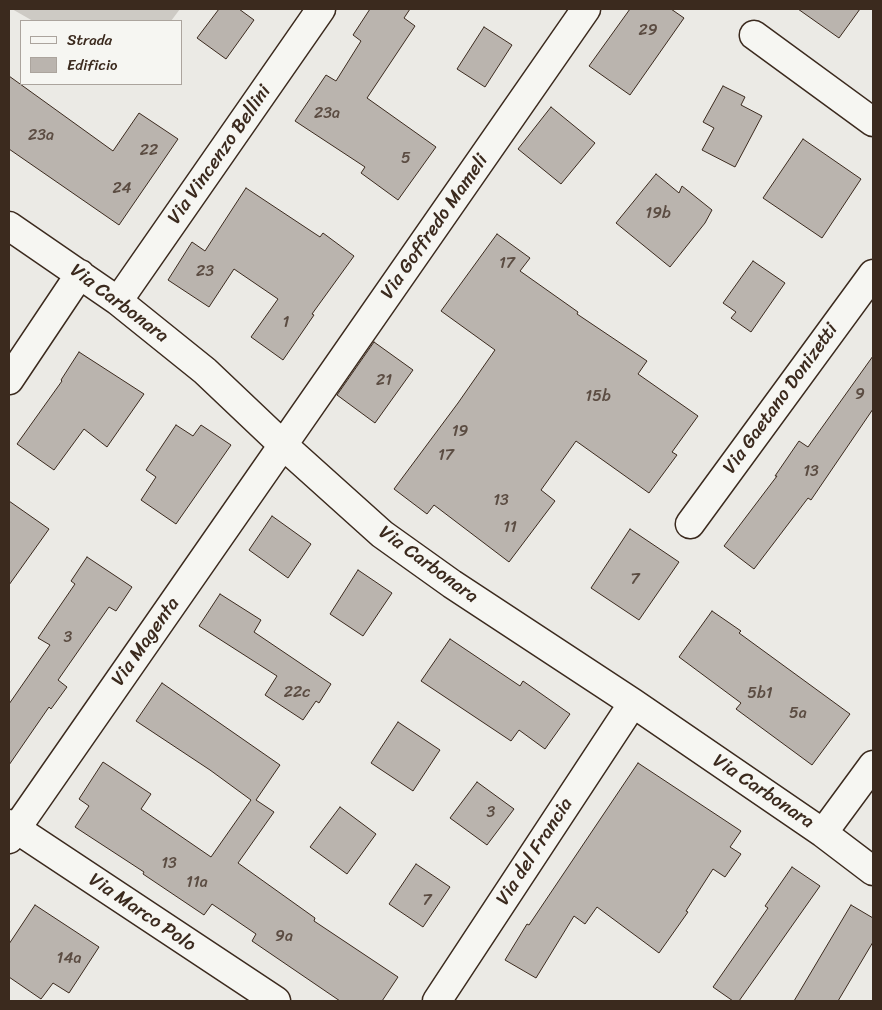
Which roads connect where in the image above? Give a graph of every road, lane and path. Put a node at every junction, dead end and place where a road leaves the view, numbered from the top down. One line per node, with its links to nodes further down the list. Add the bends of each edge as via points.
1 (321, 9): 8 (street, Via Vincenzo Bellini)
2 (586, 9): 10 (street, Via Goffredo Mameli)
3 (754, 35): 4 (street)
4 (873, 122)
5 (9, 226): 6 (street, Via Carbonara)
6 (80, 274): 8 (street, Via Carbonara); 9 (street)
7 (873, 274): 11 (street, Via Gaetano Donizetti)
8 (118, 301): 10 (street, Via Carbonara, via 206,371)
9 (9, 380)
10 (283, 445): 12 (street, Via Carbonara, via 382,534); 14 (street, Via Magenta)
11 (690, 524)
12 (633, 703): 15 (street, Via Carbonara); 18 (street, Via del Francia)
13 (873, 765): 15 (street)
14 (11, 831): 17 (street, Via Marco Polo)
15 (823, 833): 16 (street, Via Carbonara)
16 (873, 871)
17 (276, 1001)
18 (437, 1001)

